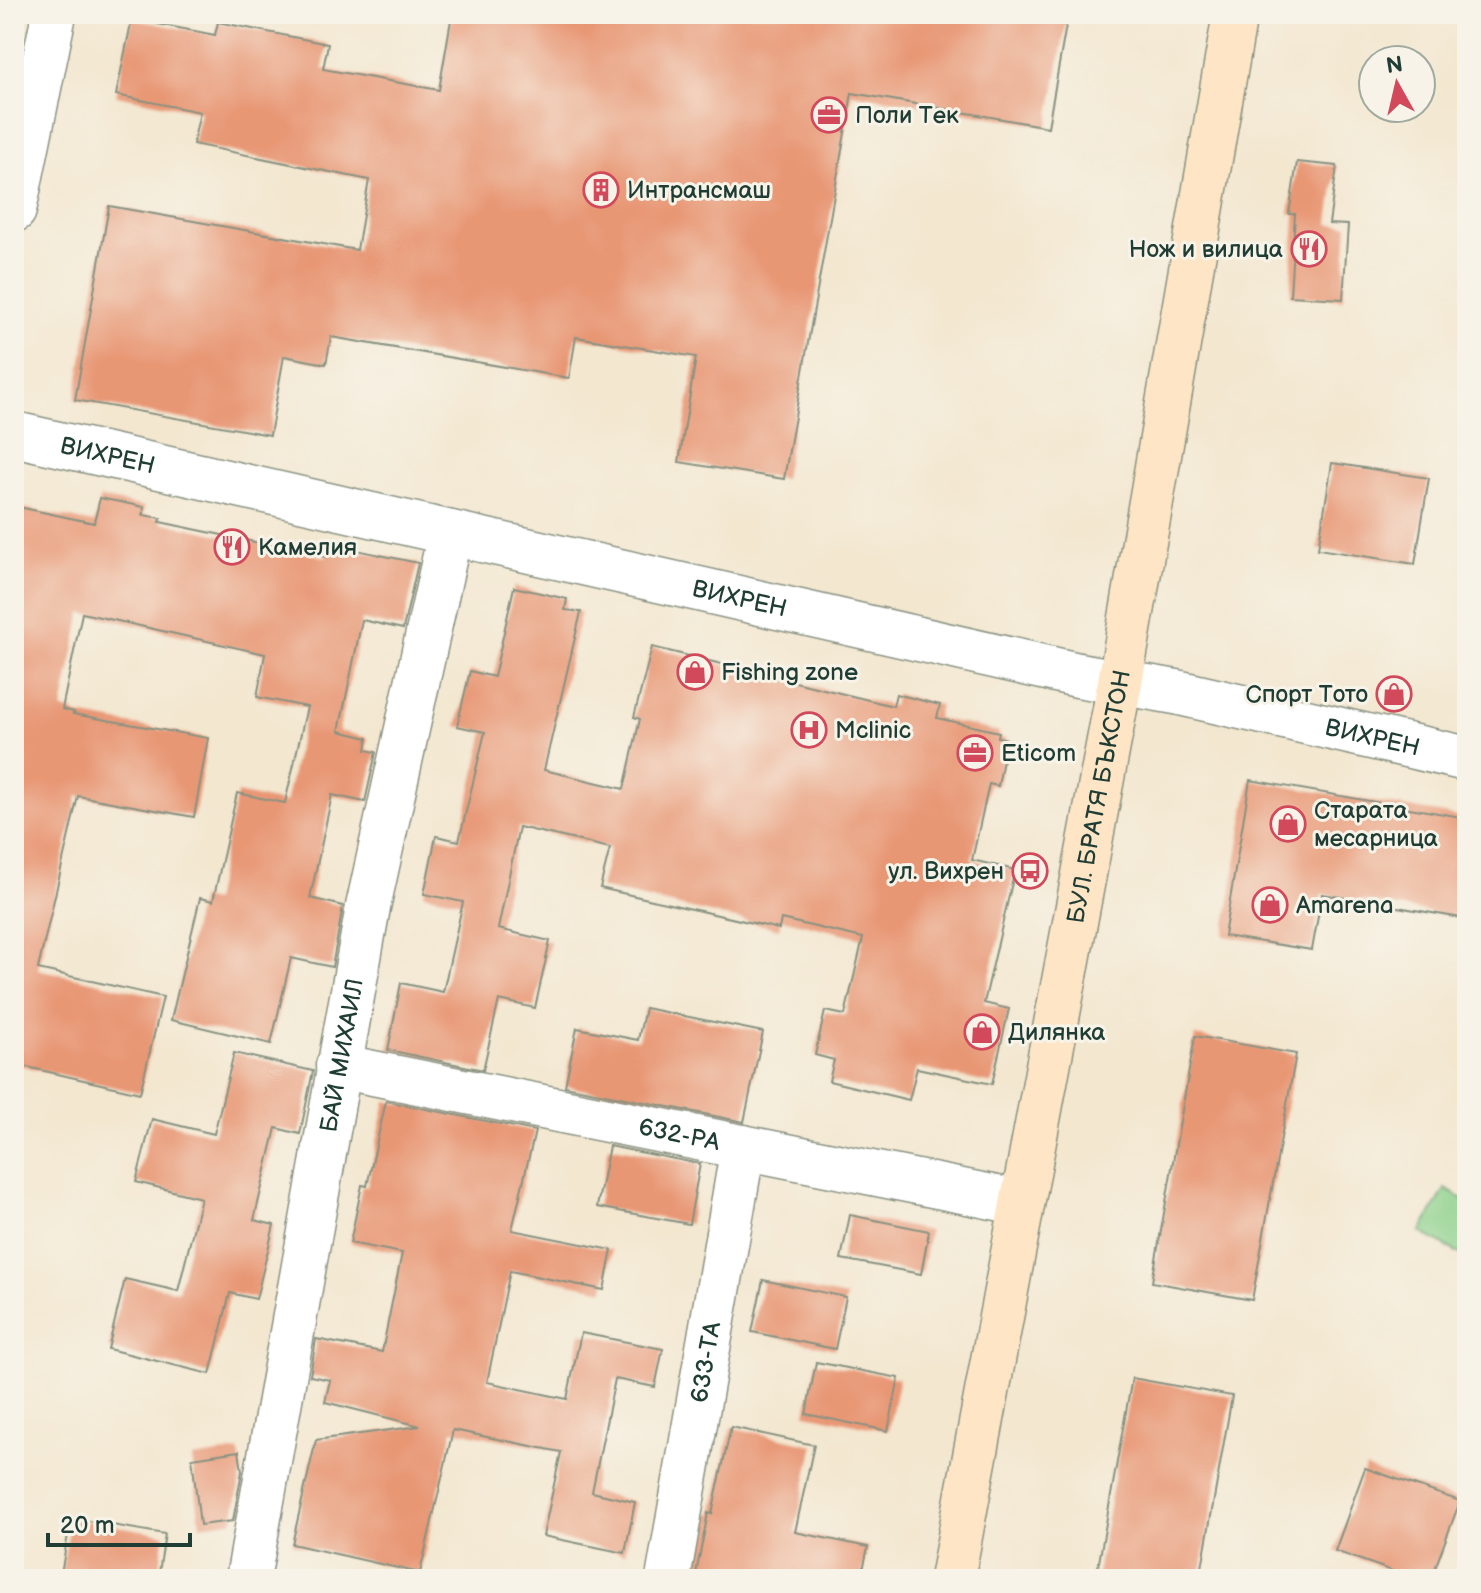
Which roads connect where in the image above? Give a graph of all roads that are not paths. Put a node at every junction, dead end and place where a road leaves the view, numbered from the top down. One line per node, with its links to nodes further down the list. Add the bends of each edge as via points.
1 (54, 14): 3 (street)
2 (1235, 14): 6 (street, БУЛ. БРАТЯ БЪКСТОН)
3 (14, 210)
4 (14, 434): 5 (street, ВИХРЕН)
5 (450, 533): 6 (street, ВИХРЕН); 8 (street, БАЙ МИХАИЛ)
6 (1120, 682): 7 (street, ВИХРЕН); 10 (street, БУЛ. БРАТЯ БЪКСТОН)
7 (1467, 759)
8 (338, 1066): 9 (street, 632-РА); 11 (street, БАЙ МИХАИЛ)
9 (743, 1147): 10 (street, 632-РА); 12 (street, 633-ТА)
10 (1022, 1203): 13 (street, БУЛ. БРАТЯ БЪКСТОН)
11 (248, 1579)
12 (668, 1579)
13 (952, 1579)

